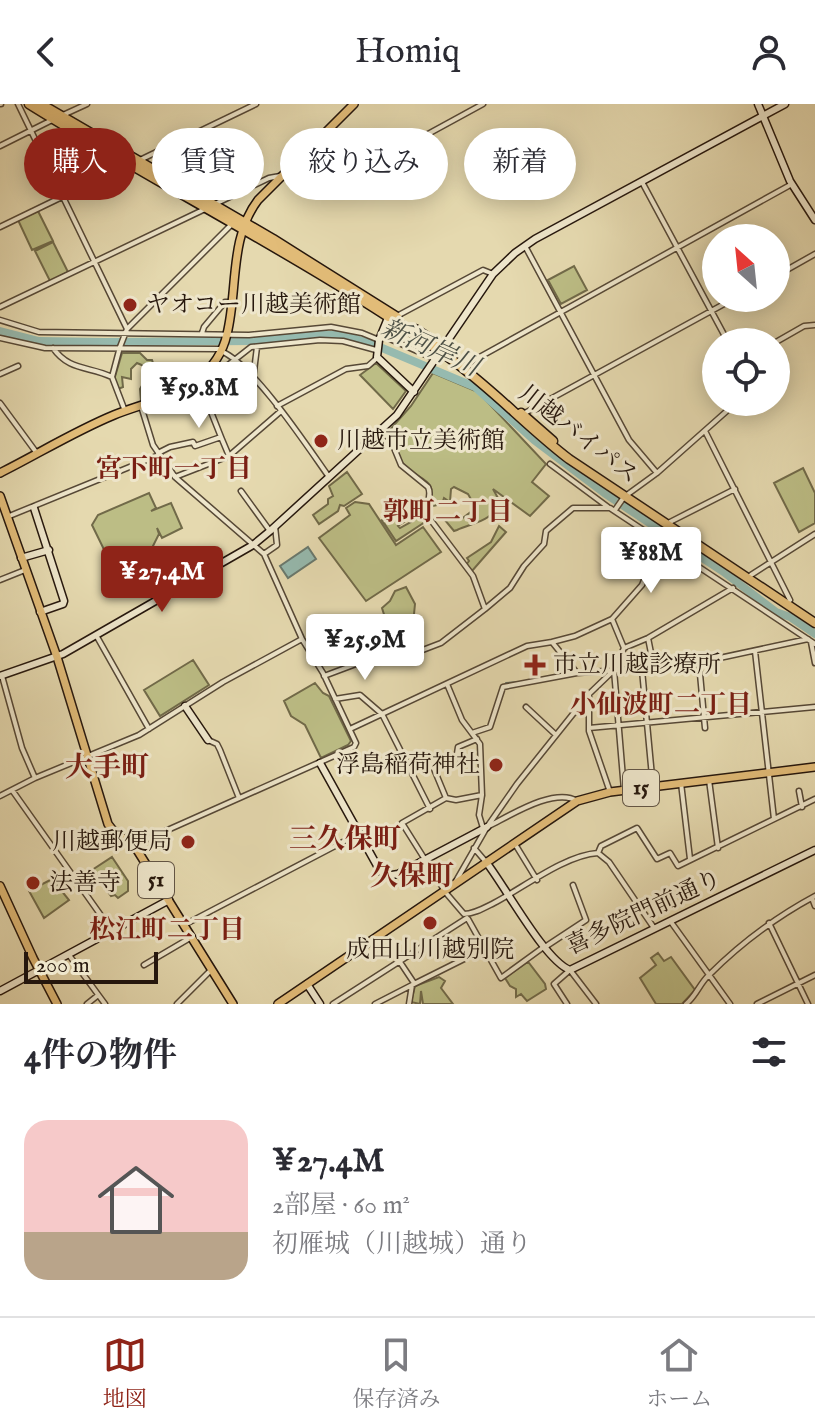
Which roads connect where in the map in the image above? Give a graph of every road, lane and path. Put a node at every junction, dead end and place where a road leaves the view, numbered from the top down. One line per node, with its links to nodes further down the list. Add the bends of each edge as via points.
1 (18, 104): 12 (street)
2 (29, 104): 11 (highway, 川越バイパス)
3 (41, 104): 11 (highway, 川越バイパス)
4 (87, 104): 11 (street)
5 (256, 104): 20 (street)
6 (354, 104): 16 (main road)
7 (483, 104): 17 (street)
8 (758, 104): 10 (street)
9 (785, 104): 10 (street)
10 (764, 115): 24 (street); 25 (street)
11 (57, 118): 13 (street); 14 (highway, 川越バイパス); 15 (highway, 川越バイパス)
12 (30, 128)
13 (37, 128)
14 (70, 128)
15 (75, 128)
16 (330, 128)
17 (439, 128)
18 (24, 134): 19 (street)
19 (0, 146)
20 (136, 162)
21 (136, 163): 28 (highway, 川越バイパス)
22 (280, 176): 28 (street)
23 (280, 178): 31 (main road)
24 (642, 182): 33 (street); 34 (street)
25 (792, 184): 29 (street); 34 (street)
26 (55, 200): 32 (street)
27 (65, 200): 36 (street)
28 (210, 206): 30 (highway, 川越バイパス); 31 (highway, 川越バイパス); 36 (street)
29 (815, 220)
30 (233, 223): 31 (highway, 川越バイパス); 47 (street)
31 (243, 225): 40 (main road); 44 (highway, 川越バイパス)
32 (0, 227)
33 (525, 246): 38 (street); 42 (street)
34 (677, 247): 39 (street); 42 (street)
35 (815, 254): 37 (street)
36 (94, 262): 41 (street); 47 (street)
37 (790, 268)
38 (493, 274): 44 (street, via 483,270); 58 (street)
39 (702, 293)
40 (233, 302): 48 (street, via 225,302); 50 (main road)
41 (0, 307)
42 (560, 311): 60 (street); 64 (street)
43 (710, 312): 64 (street)
44 (393, 317): 51 (street); 58 (highway, 川越バイパス)
45 (0, 320): 47 (street, via 39,332)
46 (815, 325): 49 (street)
47 (125, 333): 48 (street); 55 (street)
48 (202, 333): 50 (street)
49 (790, 334)
50 (227, 335): 51 (street, via 331,327); 56 (main road)
51 (380, 337): 57 (street); 58 (street)
52 (0, 338): 54 (street)
53 (257, 347): 57 (street, via 343,341); 59 (street); 67 (street)
54 (53, 348): 55 (street); 65 (street, via 68,365)
55 (119, 348): 56 (street); 65 (street)
56 (222, 349): 59 (street); 62 (main road)
57 (377, 354): 68 (street); 71 (street, via 368,366 346,369)
58 (438, 355): 60 (highway, 川越バイパス); 68 (street); 90 (highway, 川越バイパス, via 476,378 537,435)
59 (235, 360): 62 (street, via 223,369); 67 (street)
60 (467, 364): 74 (highway, 川越バイパス)
61 (18, 366): 63 (street)
62 (211, 366): 66 (main road)
63 (0, 374)
64 (595, 375): 74 (street); 84 (street, via 629,440)
65 (112, 377): 72 (street)
66 (198, 379): 70 (main road); 78 (street)
67 (253, 379): 71 (street)
68 (414, 392): 76 (street)
69 (0, 403): 79 (street)
70 (141, 406): 72 (main road); 80 (street)
71 (277, 406): 73 (street)
72 (125, 411): 79 (main road)
73 (281, 411): 81 (street); 86 (street)
74 (523, 414): 90 (highway, 川越バイパス)
75 (722, 416): 77 (street)
76 (382, 430): 86 (street); 108 (street, via 401,465 428,487 427,515 473,576)
77 (705, 431): 84 (street); 87 (street)
78 (221, 437): 80 (street); 81 (street)
79 (38, 454): 83 (main road)
80 (158, 454): 85 (street); 91 (street)
81 (229, 456): 85 (street)
82 (550, 464): 92 (street)
83 (0, 473)
84 (657, 473): 90 (street)
85 (175, 477): 98 (street)
86 (329, 477): 95 (street)
87 (735, 489): 94 (street); 102 (street)
88 (241, 491): 95 (street)
89 (0, 496): 93 (main road, 51)
90 (624, 497): 92 (street); 94 (highway, 川越バイパス); 112 (highway, 川越バイパス)
91 (34, 508): 93 (street); 99 (street)
92 (613, 509): 97 (street); 108 (street, via 573,508 546,531 544,544 510,588)
93 (7, 517): 101 (main road, 51)
94 (670, 522): 104 (highway, 川越バイパス)
95 (272, 529): 98 (street); 100 (street, via 277,545)
96 (815, 534): 102 (street)
97 (660, 540): 106 (street); 111 (street, via 642,585)
98 (253, 545): 100 (street); 113 (street)
99 (49, 550): 101 (street); 109 (street, via 64,601)
100 (264, 554): 115 (street)
101 (21, 558): 103 (main road, 51)
102 (771, 563): 104 (street); 107 (street)
103 (25, 570): 105 (street); 109 (main road, 51)
104 (751, 575): 107 (highway, 川越バイパス)
105 (0, 580)
106 (733, 588): 114 (street); 117 (street)
107 (790, 600): 110 (highway, 川越バイパス)
108 (485, 609): 128 (street, via 432,647)
109 (40, 612): 120 (main road, 51)
110 (815, 617)
111 (612, 619): 116 (street); 118 (street)
112 (815, 623)
113 (96, 635): 120 (street); 142 (street)
114 (648, 638): 118 (street); 123 (street)
115 (302, 639): 128 (street); 132 (street)
116 (552, 642): 126 (street); 129 (street, via 527,646)
117 (812, 642): 119 (street); 122 (street)
118 (624, 648): 125 (street)
119 (755, 650): 121 (street); 135 (street)
120 (57, 657): 127 (street); 148 (main road, 51)
121 (699, 662): 123 (street); 137 (street)
122 (815, 663)
123 (654, 668): 124 (street)
124 (642, 669): 125 (street); 138 (street)
125 (614, 670): 126 (street); 130 (street); 139 (street)
126 (577, 673): 144 (street, via 503,687 490,727)
127 (1, 676): 152 (street)
128 (324, 676): 131 (street)
129 (447, 684): 136 (street); 144 (street)
130 (589, 694): 140 (street); 145 (street)
131 (335, 699): 136 (street, via 360,695); 143 (street)
132 (185, 706): 142 (street); 147 (street)
133 (526, 707): 145 (street)
134 (815, 707): 135 (street)
135 (762, 712): 137 (street); 151 (street)
136 (382, 714): 143 (street); 167 (street)
137 (704, 717): 138 (street); 141 (street)
138 (647, 722): 139 (street); 155 (street)
139 (618, 725): 140 (street); 157 (street)
140 (589, 728): 159 (street)
141 (705, 728)
142 (149, 729): 148 (street)
143 (350, 729): 149 (street, via 354,747)
144 (472, 733): 146 (street)
145 (556, 735): 169 (street)
146 (477, 739): 160 (street); 163 (street, via 458,747 456,760 434,769)
147 (208, 740): 162 (street, via 217,744)
148 (88, 756): 152 (street); 172 (main road, 51, via 108,824)
149 (320, 763): 162 (street); 170 (street)
150 (815, 767): 151 (main road, 15)
151 (768, 773): 153 (main road, 15); 168 (street)
152 (35, 778): 156 (street)
153 (709, 780): 154 (main road, 15); 174 (street)
154 (681, 783): 155 (main road, 15); 178 (street)
155 (653, 787): 157 (main road, 15)
156 (12, 790): 161 (street); 194 (street)
157 (624, 790): 159 (main road, 15)
158 (799, 791): 166 (street)
159 (610, 792): 165 (main road, 15)
160 (482, 795): 163 (street); 169 (street, via 479,815)
161 (0, 796)
162 (239, 798): 172 (street)
163 (446, 798): 167 (street)
164 (815, 799): 166 (street)
165 (577, 801): 169 (street, via 570,796 550,799); 171 (main road, 15)
166 (802, 807): 168 (street)
167 (430, 809): 177 (street, via 402,823)
168 (774, 819): 174 (street)
169 (485, 828): 173 (street); 177 (street)
170 (358, 834): 177 (street, via 386,876); 192 (street)
171 (515, 843): 179 (main road, 15); 180 (street)
172 (134, 845): 187 (main road, 51)
173 (474, 848): 179 (street); 181 (street)
174 (718, 848): 178 (street)
175 (815, 850): 190 (street, 喜多院門前通り)
176 (598, 853): 178 (street, via 601,846 637,828 657,859 670,853 678,866); 180 (street); 193 (street)
177 (425, 859): 184 (street)
178 (690, 859)
179 (486, 862): 181 (main road, 15); 185 (street, 喜多院門前通り)
180 (537, 880): 185 (street)
181 (456, 882): 184 (main road, 15)
182 (573, 885): 196 (street, via 586,920)
183 (0, 886): 203 (main road)
184 (444, 890): 189 (street); 207 (main road, 15)
185 (510, 895): 189 (street); 196 (street, 喜多院門前通り)
186 (813, 897): 188 (street); 191 (street)
187 (169, 900): 192 (main road, 51); 194 (street)
188 (815, 906)
189 (466, 917): 197 (street); 199 (street)
190 (671, 922): 193 (street, 喜多院門前通り); 204 (street)
191 (769, 923): 204 (street); 206 (street)
192 (184, 925): 195 (main road, 51)
193 (655, 930): 202 (street, 喜多院門前通り)
194 (112, 931): 198 (street)
195 (192, 937): 200 (street); 201 (main road, 51)
196 (545, 947): 197 (street, via 501,978); 202 (street, 喜多院門前通り)
197 (484, 949): 208 (street)
198 (69, 955): 203 (street); 210 (street)
199 (400, 962): 208 (street); 219 (street)
200 (144, 965)
201 (212, 969): 215 (street); 216 (main road, 51)
202 (570, 970): 211 (street); 222 (street, via 554,984)
203 (39, 971): 209 (street); 212 (main road)
204 (709, 974): 224 (street); 225 (street)
205 (815, 975): 206 (street)
206 (798, 983): 226 (street); 227 (street)
207 (307, 984): 217 (main road, 15); 218 (street)
208 (413, 984): 220 (street); 221 (street)
209 (0, 991)
210 (98, 995): 213 (street); 214 (street)
211 (594, 1002): 223 (street)
212 (57, 1004)
213 (87, 1004)
214 (105, 1004)
215 (177, 1004)
216 (233, 1004)
217 (278, 1004)
218 (320, 1004)
219 (333, 1004)
220 (375, 1004)
221 (409, 1004)
222 (567, 1004)
223 (587, 1004)
224 (686, 1004)
225 (730, 1004)
226 (757, 1004)
227 (808, 1004)

